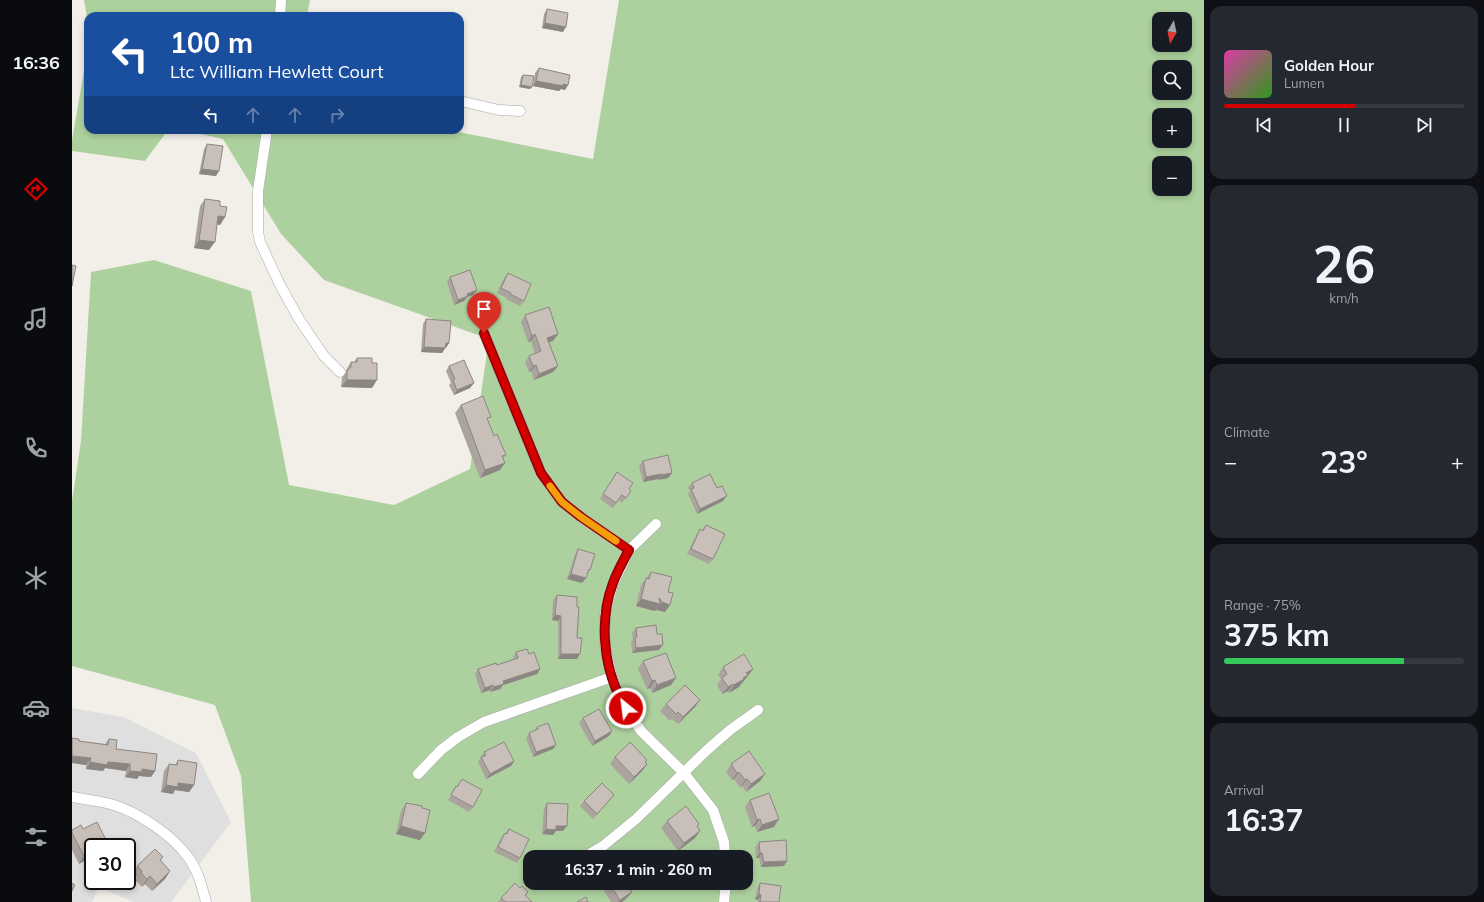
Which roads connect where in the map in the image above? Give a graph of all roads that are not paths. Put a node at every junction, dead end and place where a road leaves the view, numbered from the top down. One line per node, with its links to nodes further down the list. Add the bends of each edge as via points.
1 (281, 0): 2 (street)
2 (280, 12)
3 (464, 102): 4 (street, via 499,110)
4 (520, 111)
5 (266, 134): 7 (street, via 258,191 260,242 299,319 324,356)
6 (484, 333): 9 (street, via 541,473 562,502)
7 (340, 372)
8 (656, 524): 9 (street)
9 (629, 550): 10 (street, via 613,584 605,614 605,646)
10 (612, 677): 12 (street, via 619,697 641,731); 13 (street, via 484,722 441,750)
11 (758, 710): 12 (street, via 718,740)
12 (684, 773): 15 (street, via 636,818); 16 (street, via 713,810)
13 (418, 774)
14 (72, 797): 18 (street, via 114,805 145,820 170,838 188,857 201,881)
15 (596, 850)
16 (725, 850)
17 (725, 890): 19 (street)
18 (206, 902)
19 (724, 902)

